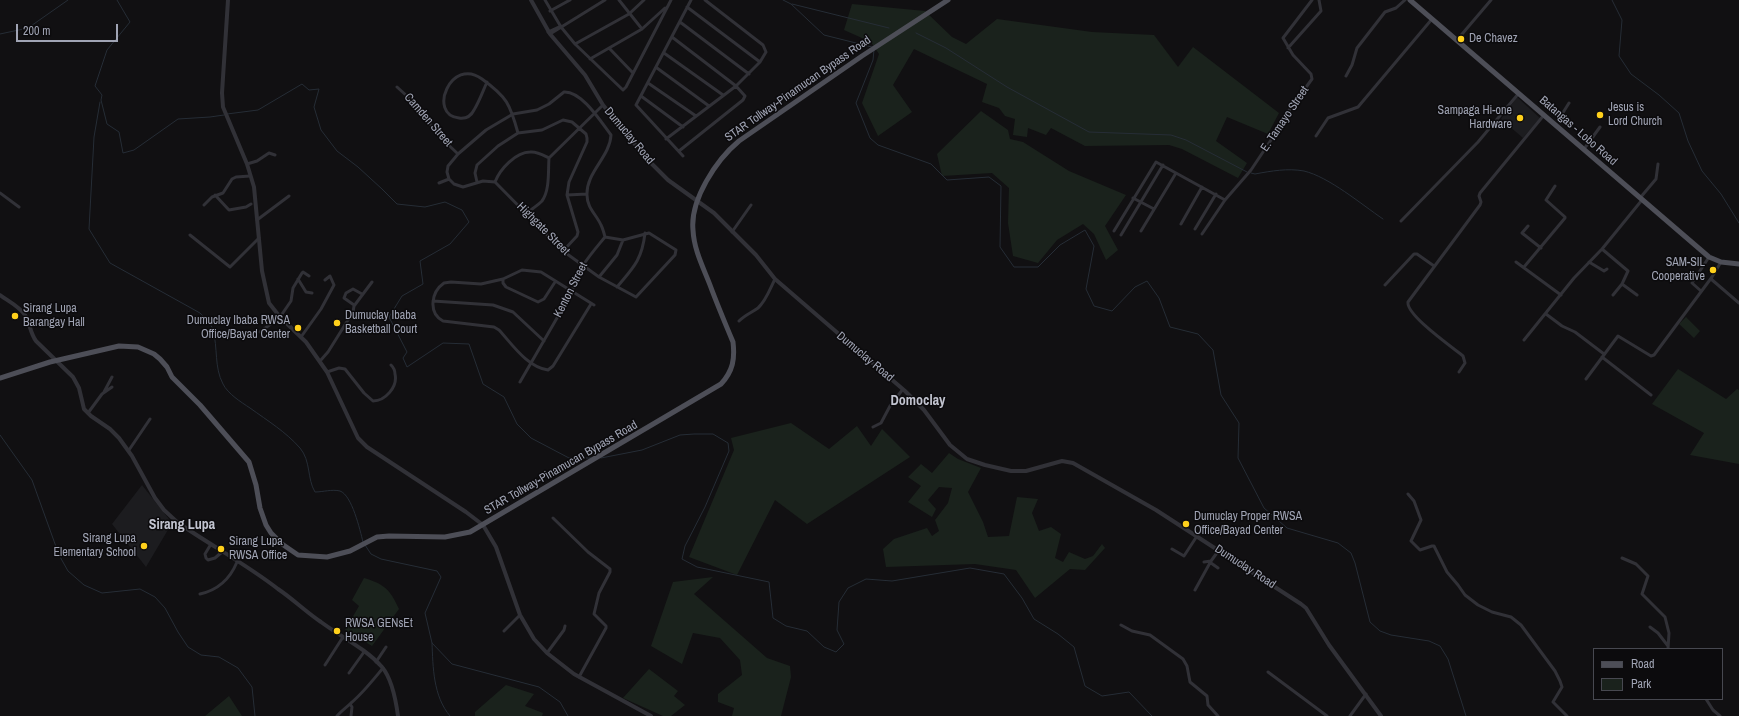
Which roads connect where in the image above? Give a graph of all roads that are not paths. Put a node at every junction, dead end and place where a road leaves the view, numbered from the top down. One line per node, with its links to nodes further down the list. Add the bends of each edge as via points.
1 (228, 0): 65 (street, via 223,107)
2 (531, 0): 25 (street, Dumuclay Road)
3 (545, 0): 19 (street)
4 (570, 0): 19 (street)
5 (605, 0): 23 (street)
6 (619, 0): 20 (street)
7 (644, 0): 20 (street)
8 (671, 0): 17 (street)
9 (691, 0): 18 (street)
10 (705, 0): 33 (street, via 765,48 766,53)
11 (948, 0): 85 (main road, STAR Tollway-Pinamucan Bypass Road, via 862,56 728,150 710,174)
12 (1312, 0): 30 (street, via 1283,37)
13 (1319, 0): 30 (street, via 1321,10)
14 (1405, 0): 37 (street, via 1396,8 1385,12 1357,48)
15 (1410, 0): 21 (main road, Batangas - Lobo Road)
16 (1491, 0): 27 (street)
17 (668, 6): 24 (street); 35 (street)
18 (687, 7): 22 (street); 33 (street)
19 (550, 11): 23 (street)
20 (629, 14): 24 (street); 28 (street)
21 (1432, 19): 27 (main road, Batangas - Lobo Road); 57 (street, via 1358,107 1328,118)
22 (680, 22): 26 (street); 36 (street)
23 (561, 26): 25 (street); 28 (street)
24 (642, 29): 29 (street)
25 (549, 33): 46 (street, Dumuclay Road, via 585,75)
26 (672, 37): 31 (street); 40 (street)
27 (1457, 40): 42 (main road, Batangas - Lobo Road)
28 (575, 44): 32 (street)
29 (609, 48): 32 (street); 35 (street)
30 (1288, 48): 84 (street, E. Tamayo Street, via 1311,74 1312,79 1242,181)
31 (664, 53): 34 (street); 43 (street)
32 (590, 59): 35 (street, via 622,90)
33 (760, 62): 36 (street)
34 (657, 68): 39 (street); 47 (street)
35 (633, 73)
36 (749, 74): 40 (street)
37 (1346, 76)
38 (487, 82): 38 (street, via 470,115 457,118 444,109 443,102 447,90 462,74 470,72); 48 (street, via 507,100)
39 (648, 83): 44 (street); 51 (street)
40 (736, 86): 43 (street); 60 (street, via 745,94 743,100)
41 (397, 87): 61 (street, Camden Street, via 418,106 437,134)
42 (1519, 93): 50 (main road, Batangas - Lobo Road); 94 (street, via 1478,142)
43 (723, 95): 47 (street)
44 (642, 96): 53 (street); 58 (street, via 636,105)
45 (1570, 103): 52 (street)
46 (603, 105): 49 (street); 85 (street, Dumuclay Road, via 621,129 668,180)
47 (709, 106): 51 (street)
48 (513, 114): 49 (street, via 537,110 564,92 570,92); 56 (street); 61 (street, via 486,130)
49 (595, 114): 55 (street); 77 (street, via 611,135 610,142 589,182)
50 (1544, 115): 52 (main road, Batangas - Lobo Road); 117 (street, via 1480,193 1480,205)
51 (696, 116): 53 (street)
52 (1557, 122): 59 (main road, Batangas - Lobo Road)
53 (683, 127): 58 (street)
54 (1600, 127): 59 (street)
55 (580, 128): 56 (street, via 572,122 563,120 542,130); 64 (street); 80 (street, via 586,134 587,142 569,182)
56 (518, 133): 71 (street, via 498,146 478,165 475,173)
57 (1316, 136)
58 (666, 139): 60 (street)
59 (1584, 149): 83 (main road, Batangas - Lobo Road)
60 (679, 151): 63 (street)
61 (458, 154): 70 (street, via 448,166)
62 (275, 155): 65 (street, via 269,153)
63 (683, 156)
64 (549, 158): 72 (street, via 531,152 518,155 504,167); 92 (street, via 545,194)
65 (248, 164): 69 (street)
66 (1658, 164): 83 (street, via 1656,179)
67 (1163, 165): 68 (street); 82 (street, via 1154,162); 86 (street)
68 (1176, 173): 75 (street); 91 (street)
69 (250, 176): 79 (street, via 232,179 223,193); 93 (street, via 254,187)
70 (449, 179): 71 (street, via 463,187); 73 (street)
71 (477, 182): 72 (street)
72 (495, 182): 92 (street, Highgate Street)
73 (439, 183)
74 (1555, 186): 108 (street, via 1546,200 1565,218)
75 (1202, 187): 78 (street); 95 (street)
76 (0, 193): 90 (street)
77 (587, 194): 80 (street); 105 (street, via 589,206 602,226)
78 (1216, 194): 84 (street); 97 (street)
79 (215, 195): 87 (street, via 230,210); 88 (street)
80 (567, 195): 110 (street, via 578,232)
81 (289, 196): 93 (street)
82 (1133, 198): 86 (street); 98 (street)
83 (1641, 199): 109 (street); 111 (main road, Batangas - Lobo Road)
84 (1225, 200): 102 (street)
85 (698, 202): 100 (street, Dumuclay Road, via 714,213); 171 (main road, STAR Tollway-Pinamucan Bypass Road, via 692,229 696,252 733,342 733,362 729,374 716,388)
86 (1141, 202): 91 (street); 104 (street)
87 (251, 204)
88 (204, 205)
89 (751, 206): 100 (street)
90 (19, 207)
91 (1154, 209): 99 (street)
92 (527, 213): 110 (street, Highgate Street)
93 (257, 220): 106 (street)
94 (1401, 221)
95 (1181, 224)
96 (1528, 226): 108 (street, via 1522,233)
97 (1194, 229)
98 (1114, 231)
99 (1141, 231)
100 (732, 232): 124 (street, Dumuclay Road, via 756,255)
101 (645, 233): 107 (street); 131 (street, via 642,254); 131 (street, Highgate Street, via 656,236 676,252 636,297)
102 (1202, 234)
103 (190, 235): 106 (street, via 230,267)
104 (1121, 235)
105 (605, 237): 107 (street); 116 (street, Kenton Street)
106 (259, 238): 144 (street, via 264,284 270,303)
107 (623, 240): 121 (street, via 617,255)
108 (1541, 248): 118 (street)
109 (1602, 249): 113 (street); 129 (street, via 1628,270)
110 (563, 251): 116 (street, Highgate Street)
111 (1709, 256): 114 (main road, Batangas - Lobo Road); 132 (street, via 1692,283)
112 (1516, 262): 118 (street)
113 (1589, 262): 119 (street, via 1603,271); 137 (street)
114 (1721, 262): 115 (main road, Batangas - Lobo Road); 125 (street)
115 (1739, 264)
116 (582, 266): 121 (street, Highgate Street); 133 (street, Kenton Street)
117 (1434, 266): 130 (street, via 1414,254); 156 (street, via 1407,306 1423,323 1463,356 1465,363)
118 (1524, 267): 137 (street)
119 (1607, 269)
120 (309, 276): 122 (street, via 302,272)
121 (600, 277): 131 (street, Highgate Street)
122 (298, 279): 134 (street, via 306,292); 144 (street, via 292,300)
123 (503, 279): 128 (street, via 522,270 541,272); 128 (street, via 506,287 538,302 544,299); 140 (street, via 481,284 444,283)
124 (775, 279): 145 (street, via 759,307); 162 (street, Dumuclay Road)
125 (1711, 279): 132 (street); 141 (street)
126 (325, 280): 147 (street, via 330,276 334,285)
127 (372, 282): 135 (street)
128 (555, 282): 133 (street)
129 (1622, 284): 138 (street); 139 (street)
130 (1385, 285)
131 (617, 287)
132 (1701, 291): 150 (street, via 1654,355 1651,356 1618,336)
133 (572, 292): 149 (street, Kenton Street); 153 (street, via 592,304 553,366 548,370)
134 (312, 293)
135 (362, 294): 142 (street); 142 (street, via 353,289 346,293 344,298)
136 (0, 295): 151 (street, via 22,311 32,335)
137 (1561, 295): 143 (street)
138 (1613, 295)
139 (1637, 296)
140 (433, 301): 149 (street, via 493,305 513,312); 153 (street, via 433,314 443,322 494,327)
141 (1739, 303)
142 (354, 305): 152 (street, via 353,312)
143 (1546, 314): 148 (street); 150 (street, via 1575,332)
144 (280, 316): 146 (street); 147 (street)
145 (739, 321)
146 (260, 332)
147 (301, 337): 152 (street)
148 (1524, 340)
149 (544, 341): 153 (street, Kenton Street)
150 (1603, 355): 159 (street); 164 (street)
151 (55, 360): 158 (main road, STAR Tollway-Pinamucan Bypass Road); 165 (street, via 76,381 82,405); 171 (main road, STAR Tollway-Pinamucan Bypass Road, via 130,345 154,354 249,462 266,525 282,544 298,555 327,557 350,551 377,537 438,538 470,532)
152 (320, 361): 155 (street)
153 (530, 363): 160 (street, Kenton Street)
154 (391, 365): 155 (street, via 396,373 393,388 387,396 377,401 372,401 364,393 345,369)
155 (327, 372): 171 (street, via 358,438 367,447)
156 (1459, 372)
157 (112, 377): 163 (street)
158 (0, 378)
159 (1586, 379)
160 (520, 382)
161 (112, 387): 163 (street)
162 (903, 389): 167 (street, via 881,423); 172 (street, Dumuclay Road, via 924,410 950,446 967,459 1011,471 1026,471 1062,461 1073,463)
163 (104, 392): 165 (street)
164 (1651, 395)
165 (88, 413): 168 (street, via 115,433)
166 (150, 418): 168 (street)
167 (873, 427)
168 (128, 450): 173 (street, via 164,510 176,522)
169 (1408, 494): 211 (street, via 1414,500 1421,520 1411,541 1420,550 1434,546 1447,572 1465,596 1492,612 1511,617 1522,625 1559,678 1562,687 1553,702)
170 (553, 518): 199 (street, via 588,552 610,569 599,593 594,614 606,628)
171 (483, 525): 184 (street, via 496,547)
172 (1196, 536): 174 (street, via 1184,556); 175 (street, Dumuclay Road)
173 (211, 544): 176 (street); 176 (street, via 205,554 208,560)
174 (1172, 549)
175 (1219, 550): 180 (street); 200 (street, Dumuclay Road, via 1306,608 1329,645)
176 (222, 552): 178 (street)
177 (1622, 558): 191 (street, via 1636,564 1648,576 1642,594 1665,617 1669,630)
178 (237, 562): 183 (street, via 232,572 213,591); 189 (street, via 278,588 301,608)
179 (1204, 562): 180 (street)
180 (1211, 562): 181 (street); 182 (street)
181 (1218, 568)
182 (1195, 590)
183 (200, 594)
184 (520, 615): 188 (street); 193 (street, via 534,639)
185 (1121, 625): 207 (street, via 1132,631 1150,635 1183,659 1190,682 1207,696 1210,708)
186 (565, 626): 193 (street)
187 (1650, 627): 191 (street, via 1658,633)
188 (504, 631)
189 (343, 637): 192 (street); 195 (street)
190 (386, 647): 194 (street)
191 (1668, 648)
192 (364, 652): 194 (street); 198 (street)
193 (547, 653): 199 (street)
194 (376, 662): 196 (street)
195 (325, 664)
196 (383, 668): 202 (street); 205 (street, via 396,701)
197 (1268, 672): 208 (street)
198 (349, 673)
199 (579, 677): 206 (street)
200 (1366, 694): 209 (street); 210 (street, Dumuclay Road)
201 (1707, 700): 212 (street)
202 (350, 704): 203 (street); 204 (street)
203 (337, 716)
204 (351, 716)
205 (398, 716)
206 (651, 716)
207 (1218, 716)
208 (1327, 716)
209 (1350, 716)
210 (1381, 716)
211 (1567, 716)
212 (1720, 716)

